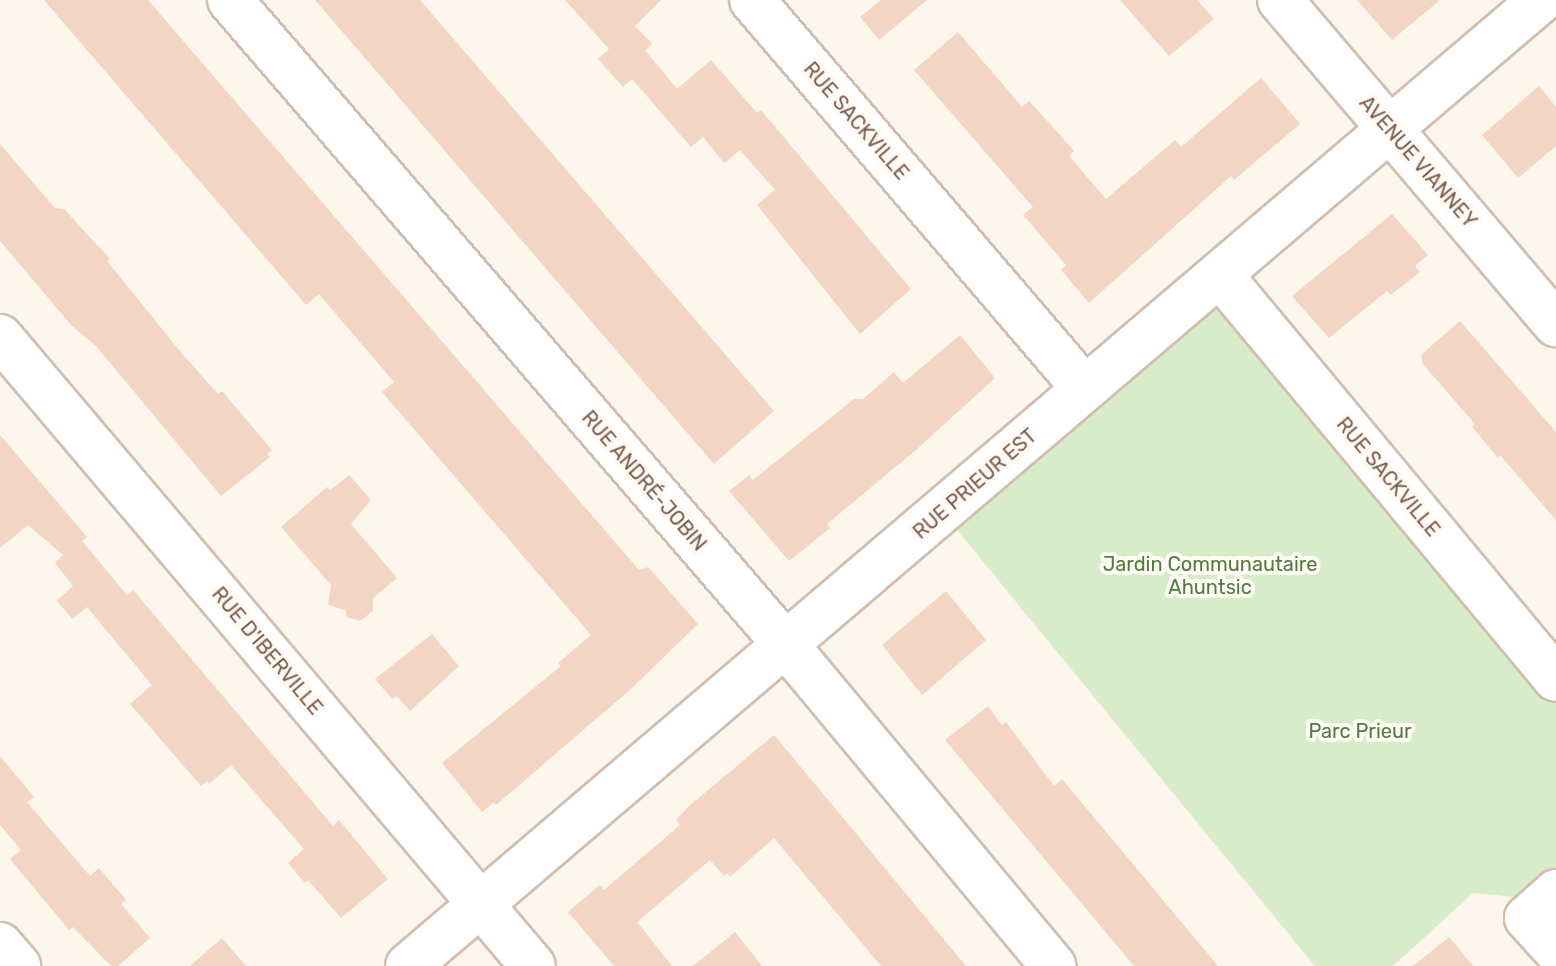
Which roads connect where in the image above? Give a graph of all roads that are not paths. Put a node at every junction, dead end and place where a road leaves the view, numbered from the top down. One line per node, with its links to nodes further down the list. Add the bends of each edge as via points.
1 (230, 0): 10 (street, RUE ANDRÉ-JOBIN)
2 (752, 0): 9 (street, RUE SACKVILLE)
3 (1280, 0): 5 (street, AVENUE VIANNEY)
4 (1541, 0): 5 (street, RUE PRIEUR EST)
5 (1391, 131): 6 (street, RUE PRIEUR EST); 7 (street, AVENUE VIANNEY)
6 (1220, 275): 9 (street, RUE PRIEUR EST); 11 (street, RUE SACKVILLE)
7 (1556, 324)
8 (0, 337): 13 (street, RUE D'IBERVILLE)
9 (1085, 389): 10 (street, RUE PRIEUR EST)
10 (786, 645): 13 (street, RUE PRIEUR EST); 19 (street, RUE ANDRÉ-JOBIN)
11 (1556, 679)
12 (1556, 892): 15 (street, via 1527,918)
13 (481, 902): 17 (street, RUE PRIEUR EST); 18 (street, RUE D'IBERVILLE)
14 (0, 945): 16 (street)
15 (1556, 950)
16 (18, 966)
17 (408, 966)
18 (533, 966)
19 (1053, 966)

